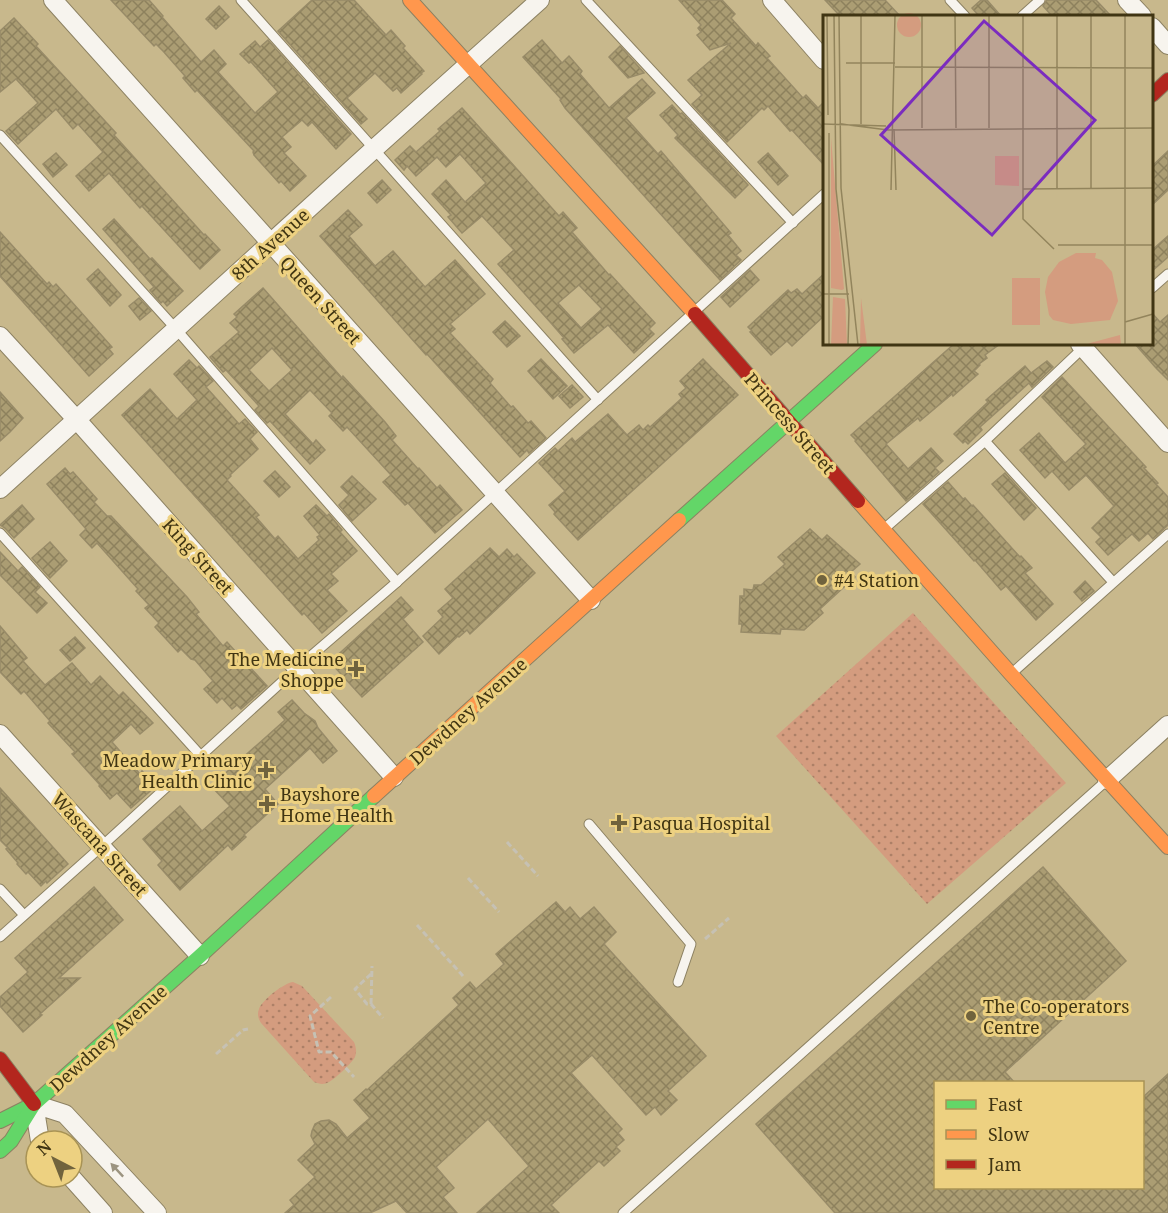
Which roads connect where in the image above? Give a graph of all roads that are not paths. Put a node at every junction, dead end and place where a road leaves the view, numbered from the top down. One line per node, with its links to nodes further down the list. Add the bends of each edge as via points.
1 (53, 0): 23 (street, Queen Street)
2 (241, 0): 20 (lane)
3 (410, 0): 16 (main road, Princess Street)
4 (540, 0): 16 (street, 8th Avenue)
5 (586, 0): 22 (lane)
6 (771, 0): 15 (street)
7 (950, 0): 10 (lane)
8 (1040, 0): 11 (lane)
9 (1127, 0): 12 (street)
10 (964, 15)
11 (1023, 15)
12 (1141, 15)
13 (1153, 28): 14 (street)
14 (1168, 45)
15 (823, 58)
16 (468, 64): 20 (street, 8th Avenue); 26 (main road, Princess Street)
17 (1168, 80): 18 (main road)
18 (1153, 94)
19 (0, 135): 27 (lane)
20 (374, 149): 23 (street, 8th Avenue); 31 (lane)
21 (823, 196): 22 (lane)
22 (793, 224): 26 (lane)
23 (271, 244): 27 (street, 8th Avenue); 37 (street, Queen Street)
24 (1168, 274): 25 (lane)
25 (1153, 287)
26 (694, 313): 31 (lane); 33 (main road, Princess Street)
27 (176, 328): 32 (street, 8th Avenue); 41 (lane)
28 (0, 336): 32 (street, King Street)
29 (874, 345): 33 (main road, Dewdney Avenue)
30 (1084, 345): 34 (lane); 35 (street)
31 (598, 400): 37 (lane)
32 (77, 420): 36 (street, 8th Avenue); 44 (street, King Street)
33 (789, 422): 38 (main road, Princess Street); 43 (main road, Dewdney Avenue)
34 (985, 441): 38 (lane); 42 (lane)
35 (1168, 443)
36 (0, 489)
37 (495, 492): 41 (lane); 43 (street, Queen Street)
38 (884, 529): 45 (main road, Princess Street)
39 (0, 533): 48 (lane)
40 (1168, 534): 42 (lane)
41 (397, 582): 44 (lane)
42 (1113, 582): 45 (lane)
43 (591, 600): 49 (main road, Dewdney Avenue)
44 (297, 668): 48 (lane); 49 (street, King Street)
45 (1011, 674): 50 (main road, Princess Street)
46 (1168, 725): 50 (street)
47 (0, 734): 52 (street, Wascana Street)
48 (201, 756): 52 (lane)
49 (394, 777): 57 (main road, Dewdney Avenue)
50 (1107, 780): 53 (main road, Princess Street); 67 (lane)
51 (589, 824): 58 (lane, via 691,944)
52 (102, 846): 55 (lane); 57 (street, Wascana Street)
53 (1168, 847)
54 (0, 889): 55 (lane)
55 (24, 915): 56 (lane)
56 (0, 937)
57 (200, 956): 60 (main road, Dewdney Avenue)
58 (678, 982)
59 (0, 1059): 60 (main road)
60 (34, 1104): 61 (main road, Dewdney Avenue); 62 (street); 63 (main road, Dewdney Avenue, via 11,1141); 66 (street, one-way to 60, via 65,1114)
61 (0, 1121)
62 (38, 1129)
63 (0, 1151)
64 (82, 1189): 65 (street)
65 (103, 1213)
66 (157, 1213)
67 (623, 1213)

